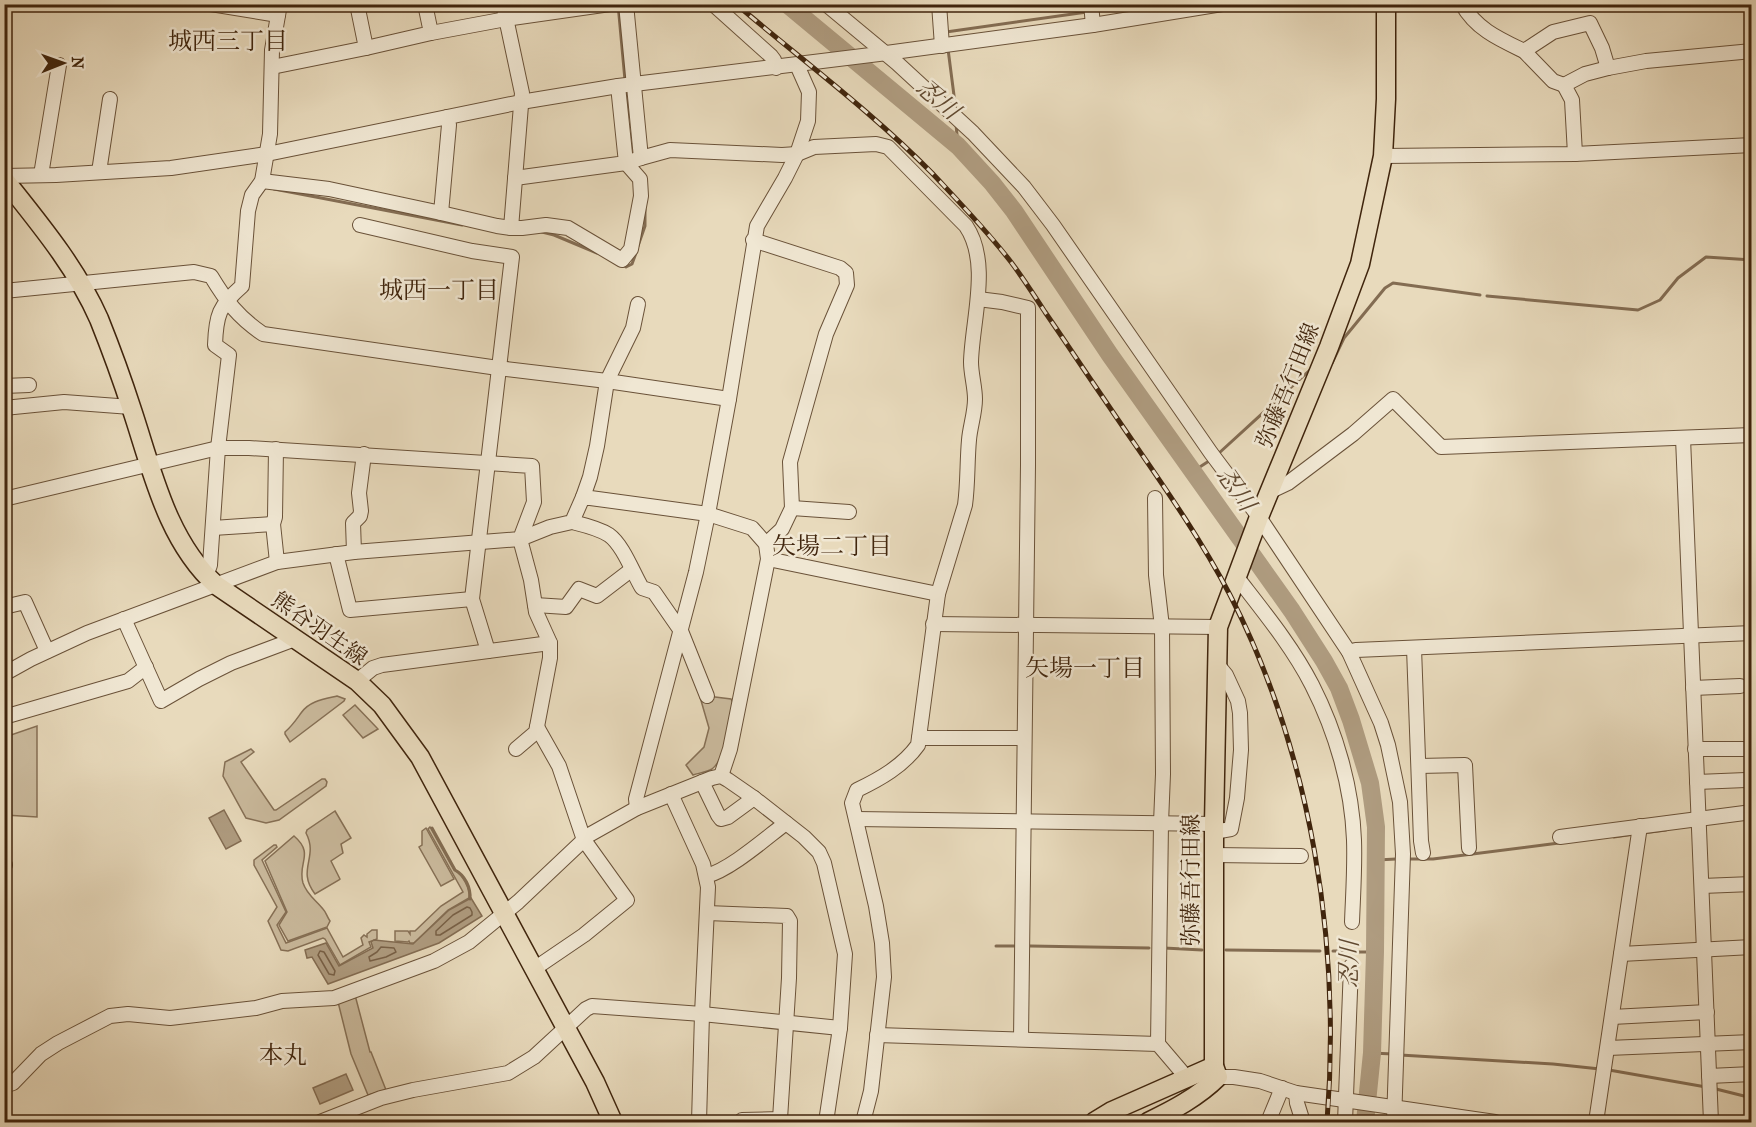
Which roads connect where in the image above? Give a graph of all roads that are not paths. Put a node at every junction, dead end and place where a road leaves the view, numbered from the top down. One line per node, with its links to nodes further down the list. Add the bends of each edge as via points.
1 (211, 4): 15 (street)
2 (357, 4): 20 (street)
3 (425, 4): 18 (street)
4 (503, 4): 16 (street)
5 (610, 4): 16 (street)
6 (626, 4): 29 (street)
7 (713, 4): 27 (street, via 771,56)
8 (826, 4): 23 (street)
9 (939, 4): 19 (street)
10 (1091, 4): 17 (street)
11 (1222, 4): 14 (street)
12 (1386, 4): 39 (main road, 弥藤吾行田線)
13 (1462, 4): 21 (street, via 1486,32)
14 (1207, 6): 17 (street)
15 (276, 12): 26 (street)
16 (506, 20): 18 (street); 33 (street)
17 (1093, 25): 19 (street)
18 (431, 33): 20 (street)
19 (942, 46): 23 (street)
20 (366, 48): 26 (street)
21 (1524, 51): 28 (street, via 1553,32 1590,23); 30 (street, via 1553,81)
22 (1752, 51): 28 (street)
23 (883, 54): 25 (street); 77 (street, via 973,133 1024,187)
24 (59, 65): 43 (street)
25 (797, 65): 27 (street); 37 (street, via 809,92 807,121)
26 (272, 67): 36 (street)
27 (776, 68): 29 (street)
28 (1608, 68): 30 (street)
29 (633, 84): 31 (street); 40 (street)
30 (1564, 85): 38 (street, via 1572,100)
31 (618, 86): 33 (street); 41 (street)
32 (110, 99): 42 (street)
33 (521, 102): 34 (street); 45 (street)
34 (447, 117): 36 (street); 47 (street)
35 (1752, 145): 38 (street)
36 (267, 154): 42 (street, via 171,168); 46 (street)
37 (797, 154): 40 (street, via 670,150); 50 (street); 53 (street, via 814,147 888,147 973,235)
38 (1575, 154): 39 (street)
39 (1383, 156): 70 (main road, 弥藤吾行田線, via 1360,264)
40 (640, 158): 41 (street)
41 (626, 163): 45 (street); 49 (street, via 640,179 641,195 631,249 622,260 567,228)
42 (99, 172): 43 (street)
43 (41, 175): 44 (street)
44 (4, 177): 51 (main road, 熊谷羽生線)
45 (515, 178): 49 (street)
46 (262, 182): 47 (street, via 329,189); 54 (street, via 252,195 248,211 242,286)
47 (441, 213): 49 (street)
48 (360, 225): 56 (street, via 512,257)
49 (511, 228)
50 (753, 240): 60 (street); 74 (street, via 846,273 847,285 826,334 790,462)
51 (81, 283): 52 (street); 54 (street, via 194,272 211,276); 61 (main road, 熊谷羽生線)
52 (4, 291)
53 (978, 299): 91 (street, via 971,362 975,400 967,492); 97 (street, via 1028,308)
54 (226, 300): 56 (street, via 263,334); 65 (street, via 216,322 215,345 229,355)
55 (638, 304): 57 (street, via 633,328)
56 (498, 368): 57 (street); 68 (street)
57 (607, 381): 60 (street); 71 (street, via 597,446)
58 (29, 385): 59 (street)
59 (4, 386)
60 (729, 399): 76 (street)
61 (131, 407): 62 (street, via 64,402); 69 (main road, 熊谷羽生線)
62 (4, 408)
63 (1752, 435): 64 (street)
64 (1683, 438): 70 (street, via 1441,447 1393,399 1288,483); 102 (street)
65 (218, 448): 66 (street); 69 (street); 80 (street)
66 (276, 449): 67 (street); 79 (street)
67 (364, 454): 68 (street); 84 (street, via 358,493 361,511 353,523)
68 (488, 463): 81 (street, via 532,466 534,502); 82 (street)
69 (149, 466): 73 (street); 90 (main road, 熊谷羽生線, via 174,527)
70 (1269, 492): 77 (main road, 弥藤吾行田線)
71 (583, 497): 76 (street); 78 (street)
72 (1155, 498): 98 (street, via 1156,574)
73 (4, 499)
74 (792, 508): 75 (street); 83 (street, via 782,529)
75 (849, 512)
76 (708, 514): 83 (street, via 752,528); 100 (street)
77 (1258, 520): 89 (main road, 弥藤吾行田線); 108 (street)
78 (572, 522): 81 (street); 88 (street, via 611,536)
79 (273, 524): 80 (street); 87 (street)
80 (213, 528): 90 (street)
81 (520, 539): 82 (street); 93 (street)
82 (479, 542): 84 (street); 92 (street)
83 (765, 543): 86 (street)
84 (354, 552): 85 (street)
85 (336, 554): 87 (street); 92 (street, via 350,610)
86 (768, 559): 91 (street); 124 (street)
87 (277, 562): 90 (street)
88 (631, 570): 93 (street, via 597,596 579,589 566,607); 100 (street, via 642,588 654,592)
89 (1237, 573): 99 (main road, 弥藤吾行田線); 150 (street, via 1312,685 1335,738 1350,800 1354,840)
90 (211, 581): 95 (street); 103 (main road, 熊谷羽生線)
91 (938, 594): 96 (street)
92 (472, 599): 107 (street)
93 (535, 605): 104 (street)
94 (4, 607): 106 (street, via 25,602)
95 (124, 619): 106 (street); 110 (street)
96 (933, 624): 97 (street); 118 (street)
97 (1025, 624): 98 (street); 119 (street)
98 (1162, 627): 99 (street); 136 (street)
99 (1218, 627): 109 (main road, 弥藤吾行田線)
100 (681, 631): 115 (street); 130 (street, via 636,799)
101 (1752, 633): 102 (street)
102 (1693, 636): 105 (street); 114 (street)
103 (295, 639): 110 (street, via 231,663 161,701); 112 (main road, 熊谷羽生線)
104 (550, 643): 107 (street); 117 (street)
105 (1414, 648): 108 (street); 123 (street)
106 (47, 651): 111 (street)
107 (488, 651): 112 (street, via 382,665)
108 (1349, 652): 176 (street, via 1381,723 1400,802 1403,854)
109 (1217, 664): 138 (main road, 弥藤吾行田線); 138 (street, via 1238,701 1241,750 1238,798 1231,829)
110 (146, 667): 116 (street, via 128,681)
111 (4, 674)
112 (357, 681): 149 (main road, 熊谷羽生線, via 382,705 420,758)
113 (1740, 686): 114 (street)
114 (1693, 687): 121 (street)
115 (706, 696)
116 (4, 717)
117 (537, 727): 120 (street, via 537,732); 140 (street, via 559,766)
118 (919, 738): 119 (street); 133 (street, via 911,756 857,789 852,803)
119 (1024, 738): 134 (street)
120 (516, 749)
121 (1695, 749): 122 (street); 127 (street)
122 (1745, 749)
123 (1419, 766): 141 (street, via 1465,765); 142 (street)
124 (721, 776): 126 (street); 129 (street)
125 (1746, 780): 127 (street)
126 (702, 782): 128 (street); 129 (street, via 721,819)
127 (1696, 782): 132 (street)
128 (671, 794): 130 (street); 145 (street)
129 (754, 798): 135 (street)
130 (637, 808): 140 (street)
131 (1752, 812): 132 (street)
132 (1698, 818): 137 (street); 147 (street)
133 (856, 819): 134 (street); 162 (street, via 882,944 884,977)
134 (1023, 820): 136 (street); 163 (street)
135 (786, 823): 145 (street, via 735,861); 161 (street, via 819,852 830,881 845,954)
136 (1161, 823): 138 (street); 165 (street)
137 (1640, 826): 139 (street); 153 (street)
138 (1214, 828): 143 (main road, 弥藤吾行田線)
139 (1560, 837)
140 (584, 840): 149 (street); 155 (street, via 627,900)
141 (1469, 848)
142 (1423, 853)
143 (1214, 855): 144 (street); 168 (main road, 弥藤吾行田線)
144 (1301, 856)
145 (706, 876): 148 (street)
146 (1752, 884): 147 (street)
147 (1702, 886): 152 (street)
148 (707, 913): 157 (street); 159 (street, via 787,916 790,921)
149 (504, 914): 155 (main road, 熊谷羽生線); 172 (street, via 469,942 434,961 334,998 282,1001 256,1008 170,1018 110,1016 41,1054 13,1083)
150 (1352, 922)
151 (1752, 947): 152 (street)
152 (1705, 949): 153 (street); 156 (street)
153 (1621, 954): 158 (street)
154 (1351, 966): 175 (street)
155 (534, 969): 160 (main road, 熊谷羽生線)
156 (1707, 1012): 158 (street); 166 (street)
157 (702, 1014): 159 (street); 160 (street, via 592,1006); 179 (street)
158 (1612, 1017): 167 (street)
159 (786, 1022): 161 (street); 180 (street, via 780,1119)
160 (566, 1028): 177 (street, via 534,1057 508,1073 381,1098); 178 (main road, 熊谷羽生線)
161 (840, 1028): 181 (street)
162 (877, 1035): 163 (street); 182 (street)
163 (1022, 1039): 165 (street)
164 (1752, 1042): 166 (street)
165 (1158, 1044): 171 (street)
166 (1708, 1045): 167 (street); 170 (street)
167 (1608, 1048): 190 (street)
168 (1216, 1072): 171 (main road); 173 (street); 184 (main road, via 1203,1090)
169 (1752, 1074): 170 (street)
170 (1709, 1076): 191 (street)
171 (1185, 1078): 183 (main road)
172 (4, 1086)
173 (1282, 1088): 174 (street); 185 (street)
174 (1296, 1093): 175 (street); 186 (street)
175 (1347, 1101): 176 (street); 187 (street)
176 (1393, 1107): 188 (street); 189 (street)
177 (320, 1122)
178 (613, 1122)
179 (699, 1122)
180 (742, 1122)
181 (826, 1122)
182 (863, 1122)
183 (1095, 1122)
184 (1148, 1122)
185 (1268, 1122)
186 (1303, 1122)
187 (1345, 1122)
188 (1394, 1122)
189 (1495, 1122)
190 (1596, 1122)
191 (1711, 1122)

